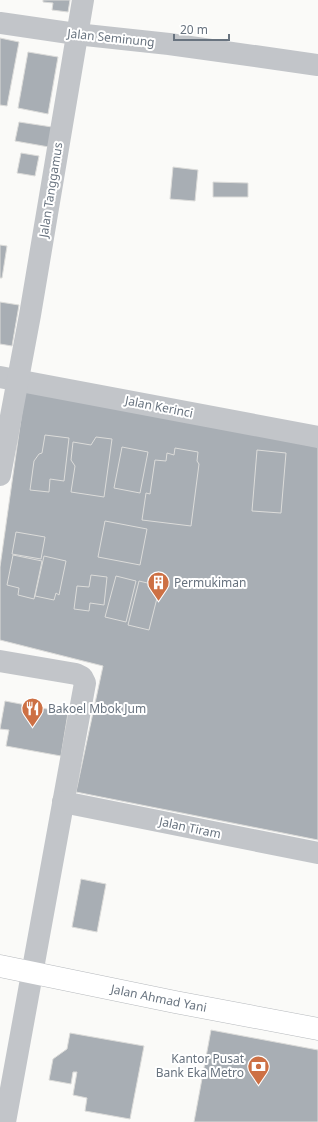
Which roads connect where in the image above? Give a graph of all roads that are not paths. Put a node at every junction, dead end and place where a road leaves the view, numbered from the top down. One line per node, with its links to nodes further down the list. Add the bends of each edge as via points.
1 (83, 0): 3 (street, Jalan Tanggamus)
2 (0, 23): 3 (street, Jalan Seminung)
3 (76, 34): 4 (street, Jalan Seminung); 5 (street, Jalan Tanggamus, via 43,241)
4 (318, 65)
5 (9, 379): 6 (street, Jalan Kerinci); 7 (street, Jalan Tanggamus)
6 (318, 437)
7 (0, 475)
8 (0, 661): 9 (street, via 76,674 86,683)
9 (63, 802): 10 (street, Jalan Tiram); 12 (street)
10 (318, 853)
11 (0, 966): 12 (main road, Jalan Ahmad Yani)
12 (32, 973): 13 (main road, Jalan Ahmad Yani); 14 (street)
13 (318, 1029)
14 (5, 1122)

